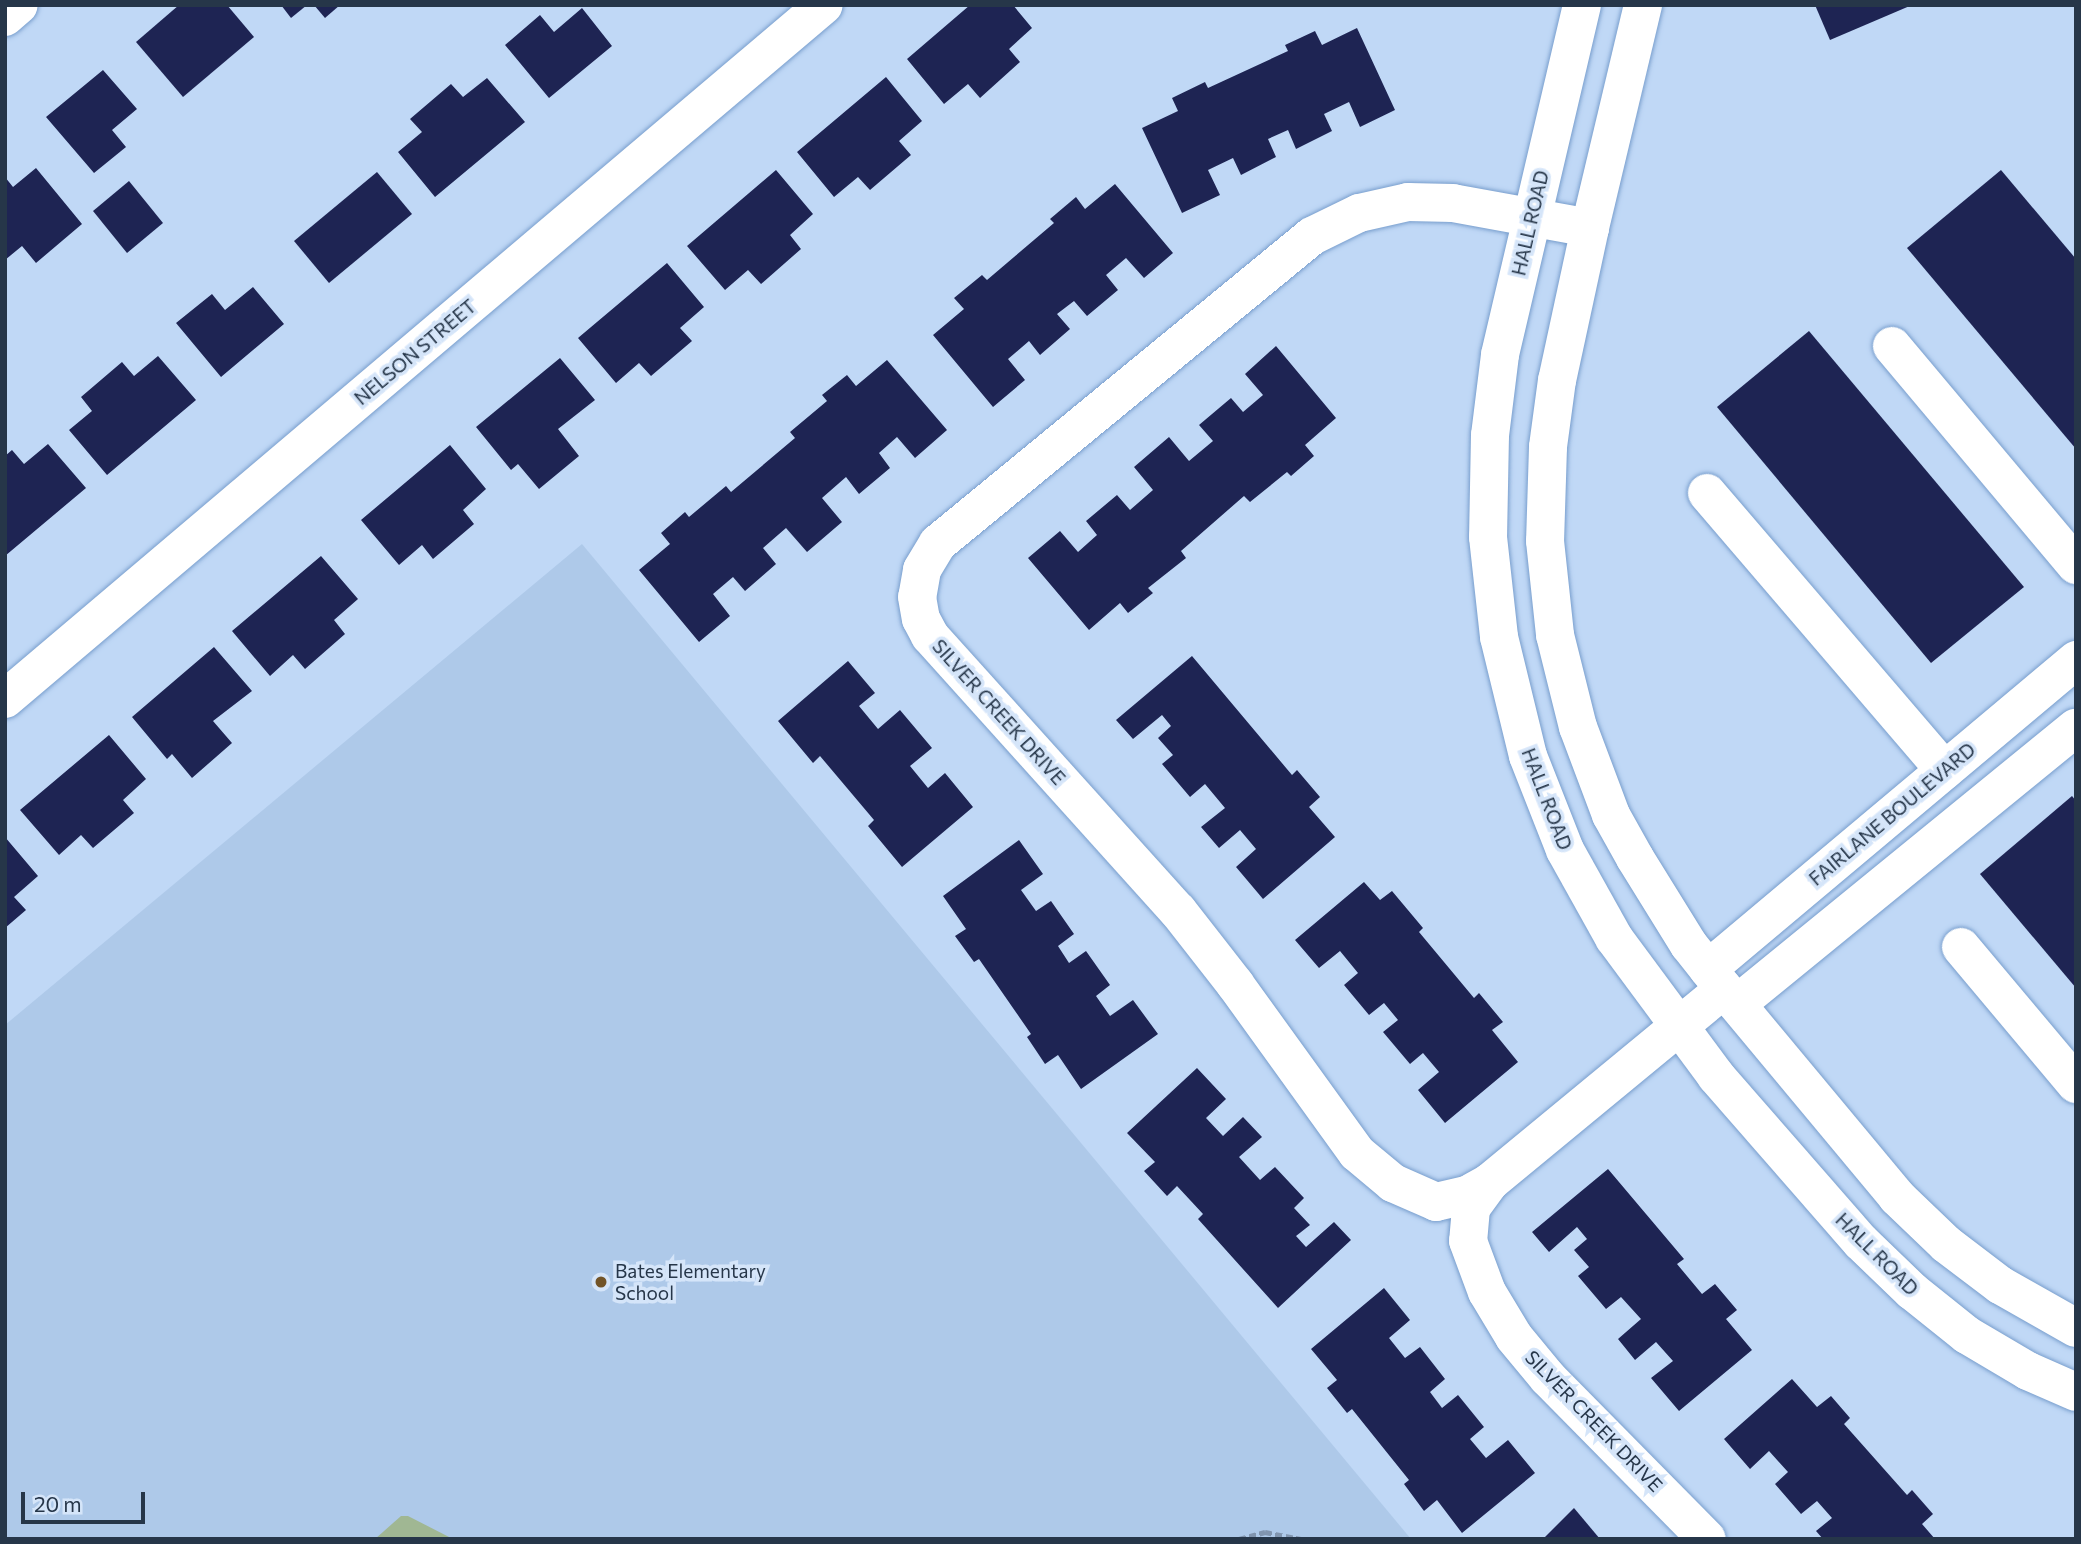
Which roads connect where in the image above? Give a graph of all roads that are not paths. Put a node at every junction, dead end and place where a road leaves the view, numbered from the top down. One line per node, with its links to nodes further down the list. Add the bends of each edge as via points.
1 (19, 5): 5 (street)
2 (824, 5): 12 (street, NELSON STREET)
3 (1583, 5): 6 (street, HALL ROAD)
4 (1643, 5): 7 (street)
5 (5, 17)
6 (1531, 218): 7 (street, SILVER CREEK DRIVE); 17 (street, HALL ROAD, via 1500,355 1490,435 1488,537 1499,637 1528,756 1566,850 1614,938); 19 (street, SILVER CREEK DRIVE, via 1453,203 1408,202 1359,213 1312,236 938,543 922,570 917,597 920,619 930,636 1178,911 1357,1153 1393,1183 1436,1202 1468,1195)
7 (1590, 229): 16 (street, via 1557,380 1548,447 1545,541 1555,635 1578,727 1611,815 1689,945)
8 (1892, 346): 10 (street)
9 (1707, 493): 14 (street)
10 (2076, 565)
11 (2076, 660): 14 (street, FAIRLANE BOULEVARD)
12 (5, 699)
13 (2076, 728): 16 (street)
14 (1944, 770): 16 (street, FAIRLANE BOULEVARD)
15 (1961, 947): 18 (street)
16 (1723, 987): 17 (street, SILVER CREEK DRIVE); 20 (street, via 1897,1197 1946,1244 2000,1285)
17 (1679, 1027): 19 (street, SILVER CREEK DRIVE); 21 (street, HALL ROAD, via 1861,1242 1912,1291 1967,1335 2028,1371)
18 (2076, 1084)
19 (1490, 1182): 22 (street, SILVER CREEK DRIVE, via 1471,1208 1468,1241 1487,1292 1514,1337 1548,1378)
20 (2076, 1328)
21 (2076, 1392)
22 (1707, 1539)

